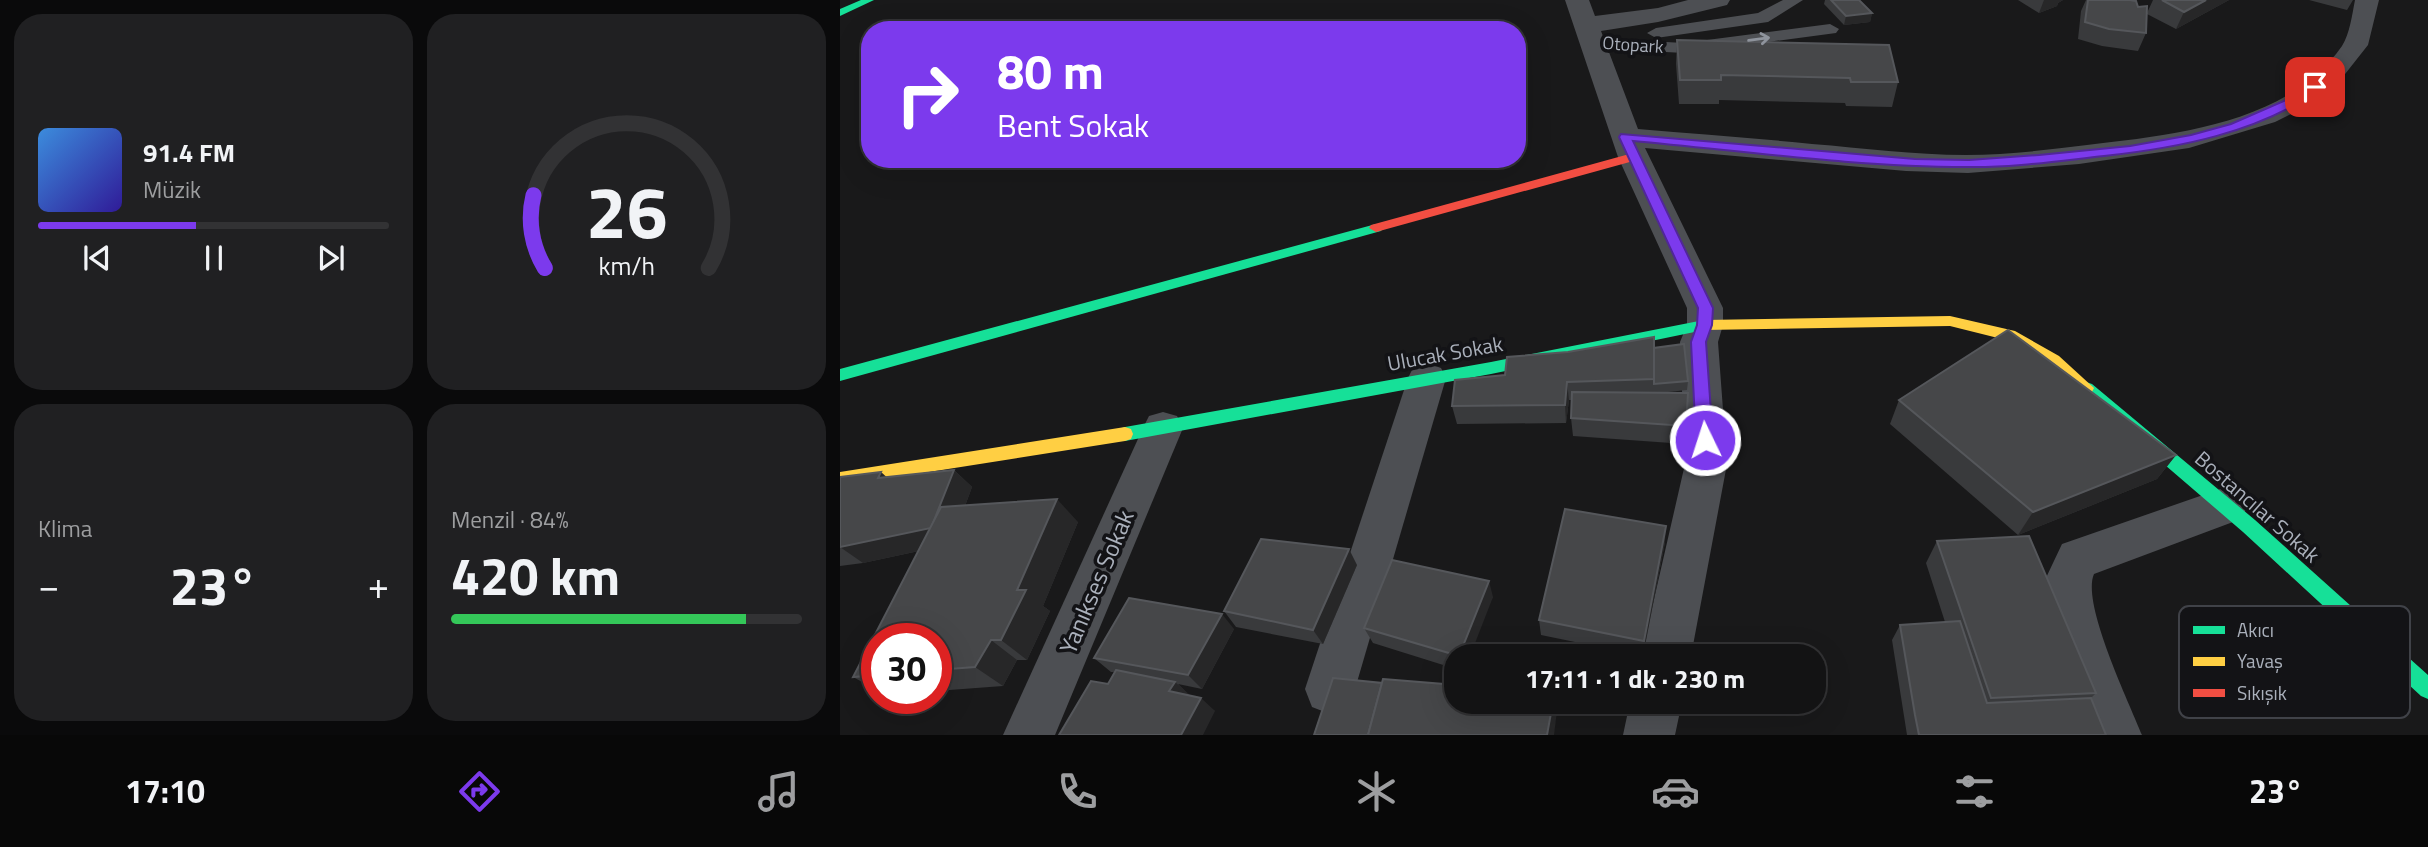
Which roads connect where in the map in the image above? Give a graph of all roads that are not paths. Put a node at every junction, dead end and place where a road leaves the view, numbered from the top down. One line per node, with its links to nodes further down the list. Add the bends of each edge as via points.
1 (869, 0): 5 (street)
2 (1718, 0): 6 (street, via 1658,15)
3 (1796, 0): 6 (lane, Otopark, via 1747,21)
4 (2367, 0): 8 (street, via 2354,48 2336,71 2297,99 2236,127 2192,139 1969,164)
5 (840, 13)
6 (1585, 23): 7 (lane, Otopark, one-way to 7, via 1684,48); 8 (street)
7 (1830, 29)
8 (1629, 147): 9 (street, via 1705,308); 11 (street)
9 (1705, 325): 10 (street, Ulucak Sokak, via 1950,321 2010,335); 12 (street, Ulucak Sokak); 17 (street, via 1699,342 1706,464)
10 (2053, 360): 15 (street, Bostancılar Sokak)
11 (840, 375)
12 (1427, 378): 13 (street, Ulucak Sokak); 19 (street)
13 (1163, 428): 14 (street, Ulucak Sokak); 22 (street, Yanıkses Sokak)
14 (840, 479)
15 (2226, 506): 16 (street, Bostancılar Sokak); 24 (street, via 2078,559 2067,582 2070,610)
16 (2336, 606)
17 (1668, 644)
18 (2410, 674): 20 (street, Bostancılar Sokak)
19 (1330, 689)
20 (2428, 690)
21 (1653, 714): 23 (street)
22 (1029, 735)
23 (1649, 735)
24 (2116, 735)

